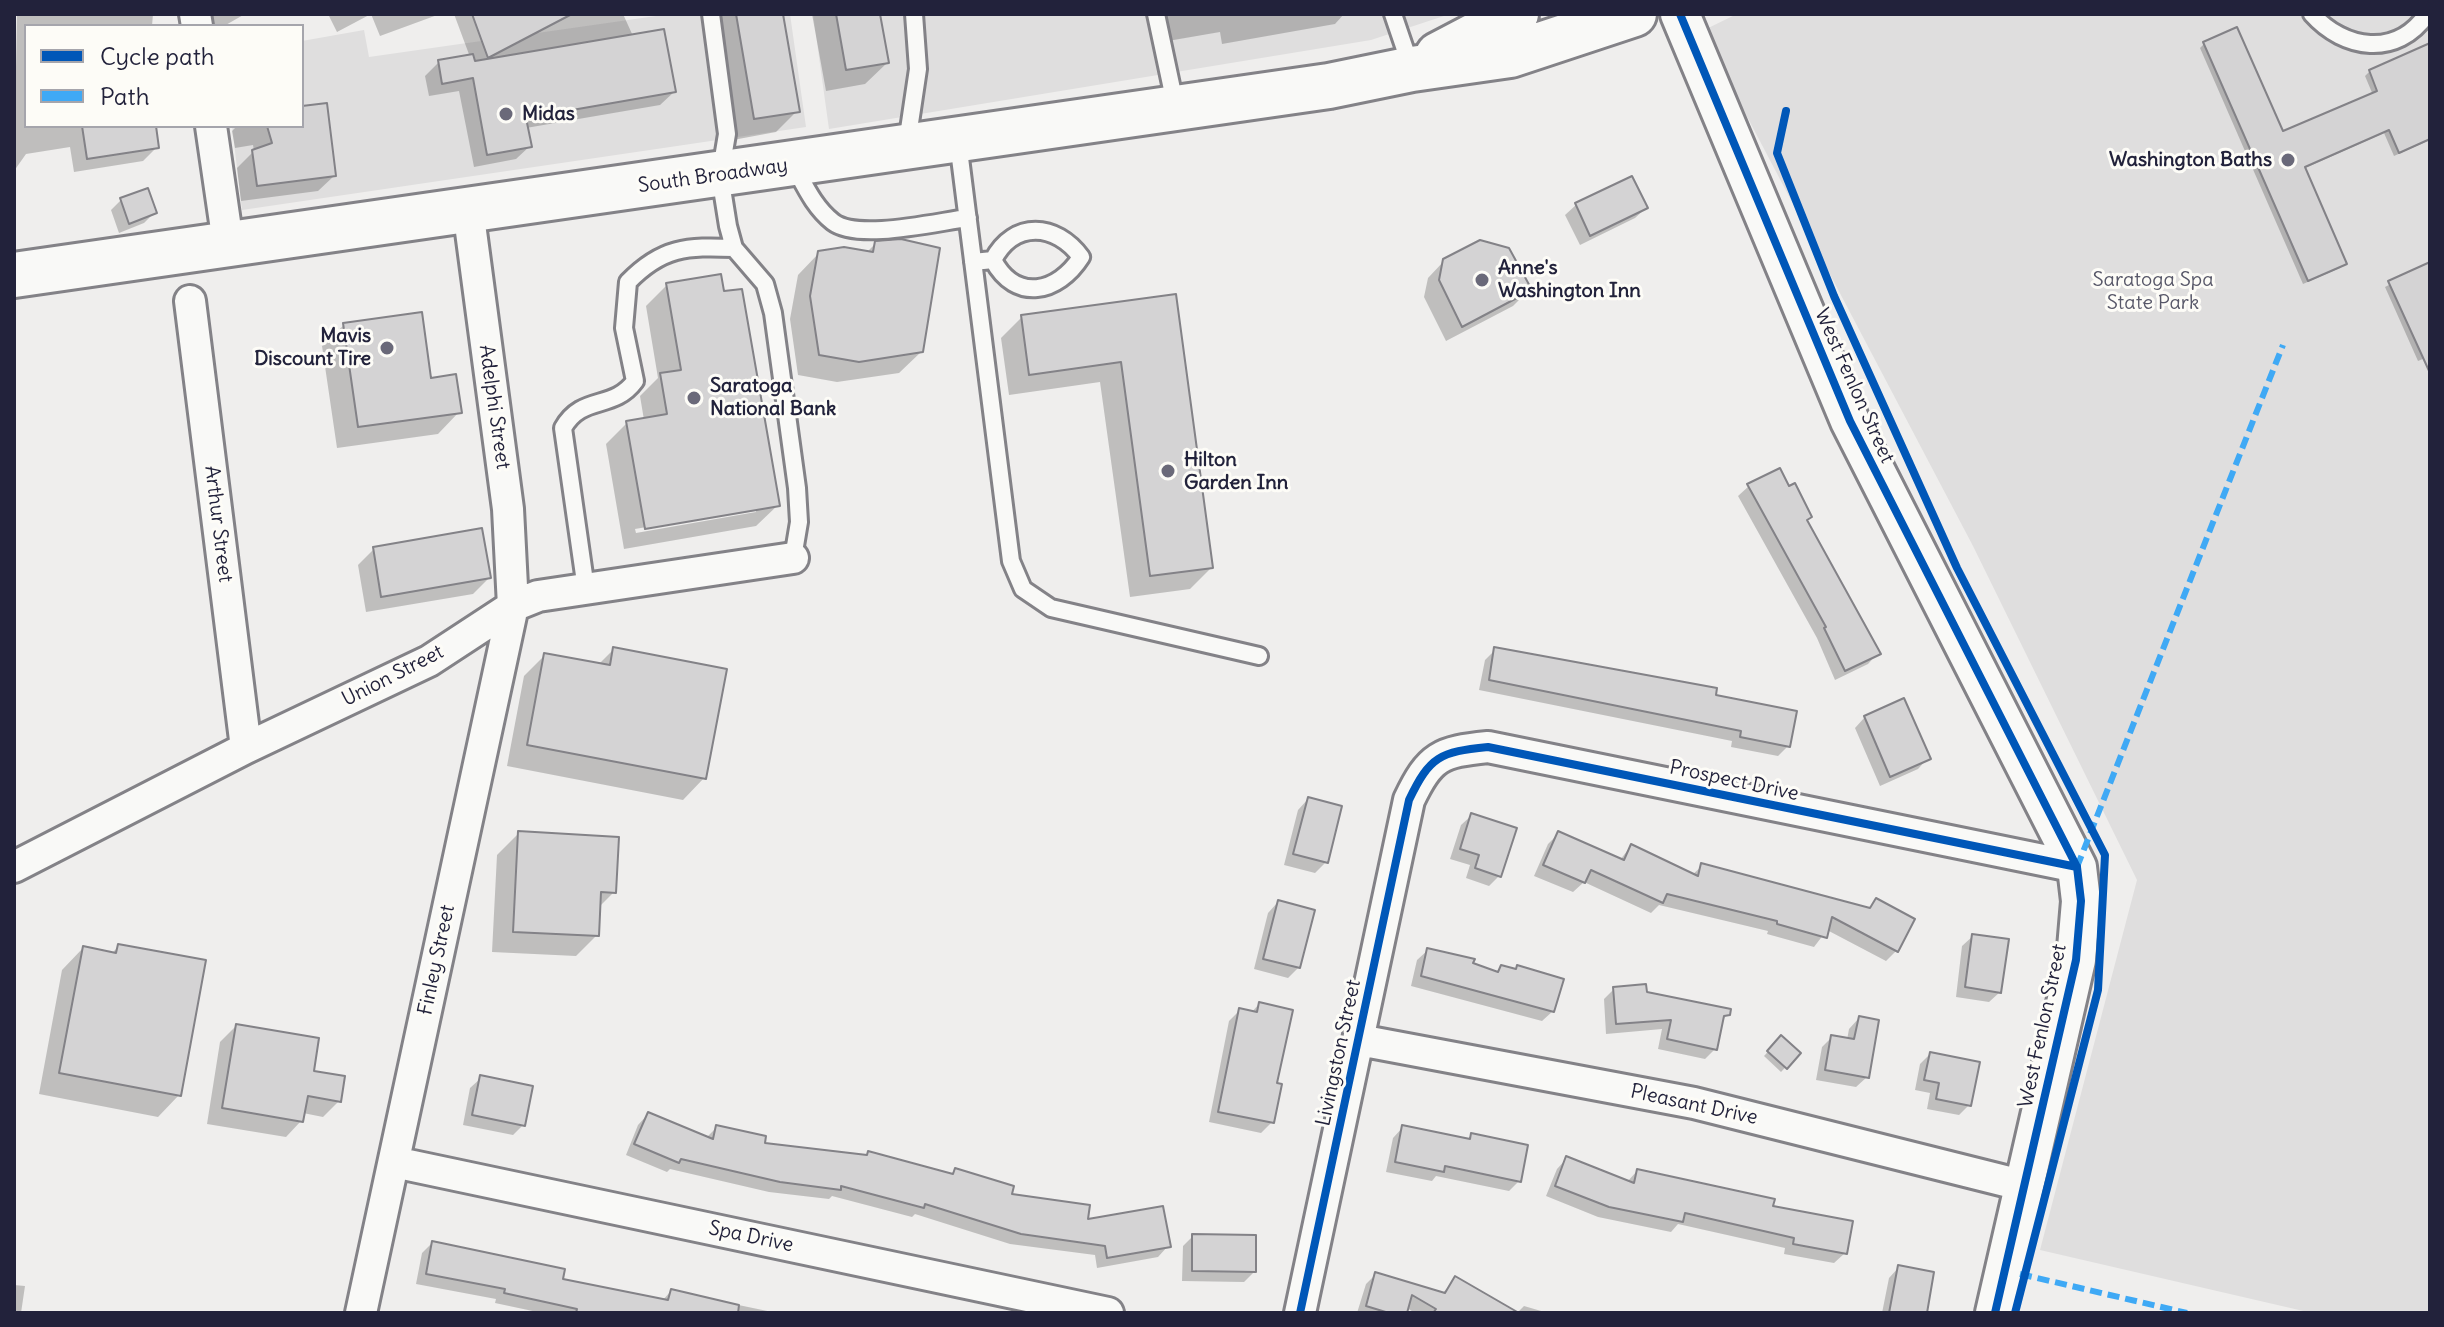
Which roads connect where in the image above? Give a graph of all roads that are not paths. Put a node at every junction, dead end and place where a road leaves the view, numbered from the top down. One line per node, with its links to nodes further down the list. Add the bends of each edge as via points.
1 (711, 14): 16 (lane, via 727,134)
2 (914, 14): 14 (lane, via 918,69)
3 (1156, 14): 11 (lane)
4 (1393, 14): 10 (lane)
5 (1516, 14): 10 (main road, South Broadway)
6 (1634, 14): 10 (main road, South Broadway, via 1510,55)
7 (1680, 14): 32 (street, West Fenlon Street, via 1850,421)
8 (2312, 14): 9 (lane, via 2347,41 2379,44 2402,37)
9 (2427, 14)
10 (1412, 69): 11 (main road, South Broadway)
11 (1176, 109): 13 (main road, South Broadway)
12 (211, 128): 19 (street)
13 (958, 141): 14 (main road, South Broadway); 18 (lane)
14 (906, 148): 15 (main road, South Broadway)
15 (793, 165): 16 (main road, South Broadway); 18 (lane, via 816,206 836,224 861,231)
16 (720, 176): 17 (main road, South Broadway); 20 (lane)
17 (468, 209): 19 (main road, South Broadway); 27 (street, Adelphi Street, via 508,509)
18 (968, 218): 22 (lane)
19 (228, 243): 23 (main road, South Broadway)
20 (734, 248): 25 (lane, via 765,284 773,313 797,488); 26 (lane, via 666,252 628,282 624,328 635,381 611,400 583,405 563,428)
21 (993, 260): 21 (lane, via 1010,282 1032,289 1056,284 1081,257 1068,239 1045,230 1002,243); 22 (lane)
22 (973, 262): 28 (lane, via 1011,561 1023,589 1051,608)
23 (14, 275)
24 (190, 301): 29 (street, Arthur Street)
25 (793, 558): 26 (street, Union Street)
26 (586, 589): 27 (street, Union Street, via 538,596)
27 (513, 606): 29 (street, Union Street, via 429,661); 34 (street, Finley Street)
28 (1259, 656)
29 (246, 748): 31 (street, Union Street)
30 (1409, 800): 32 (street, Prospect Drive, via 1434,759 1488,747); 33 (street, Livingston Street)
31 (14, 867)
32 (2077, 867): 35 (street, West Fenlon Street, via 2081,901 2076,960)
33 (1359, 1040): 35 (street, Pleasant Drive, via 1694,1103); 38 (street, Livingston Street)
34 (394, 1162): 36 (street, Finley Street); 37 (street, Spa Drive)
35 (2025, 1186): 39 (street, West Fenlon Street)
36 (361, 1313)
37 (1108, 1313)
38 (1300, 1313)
39 (1995, 1313)

